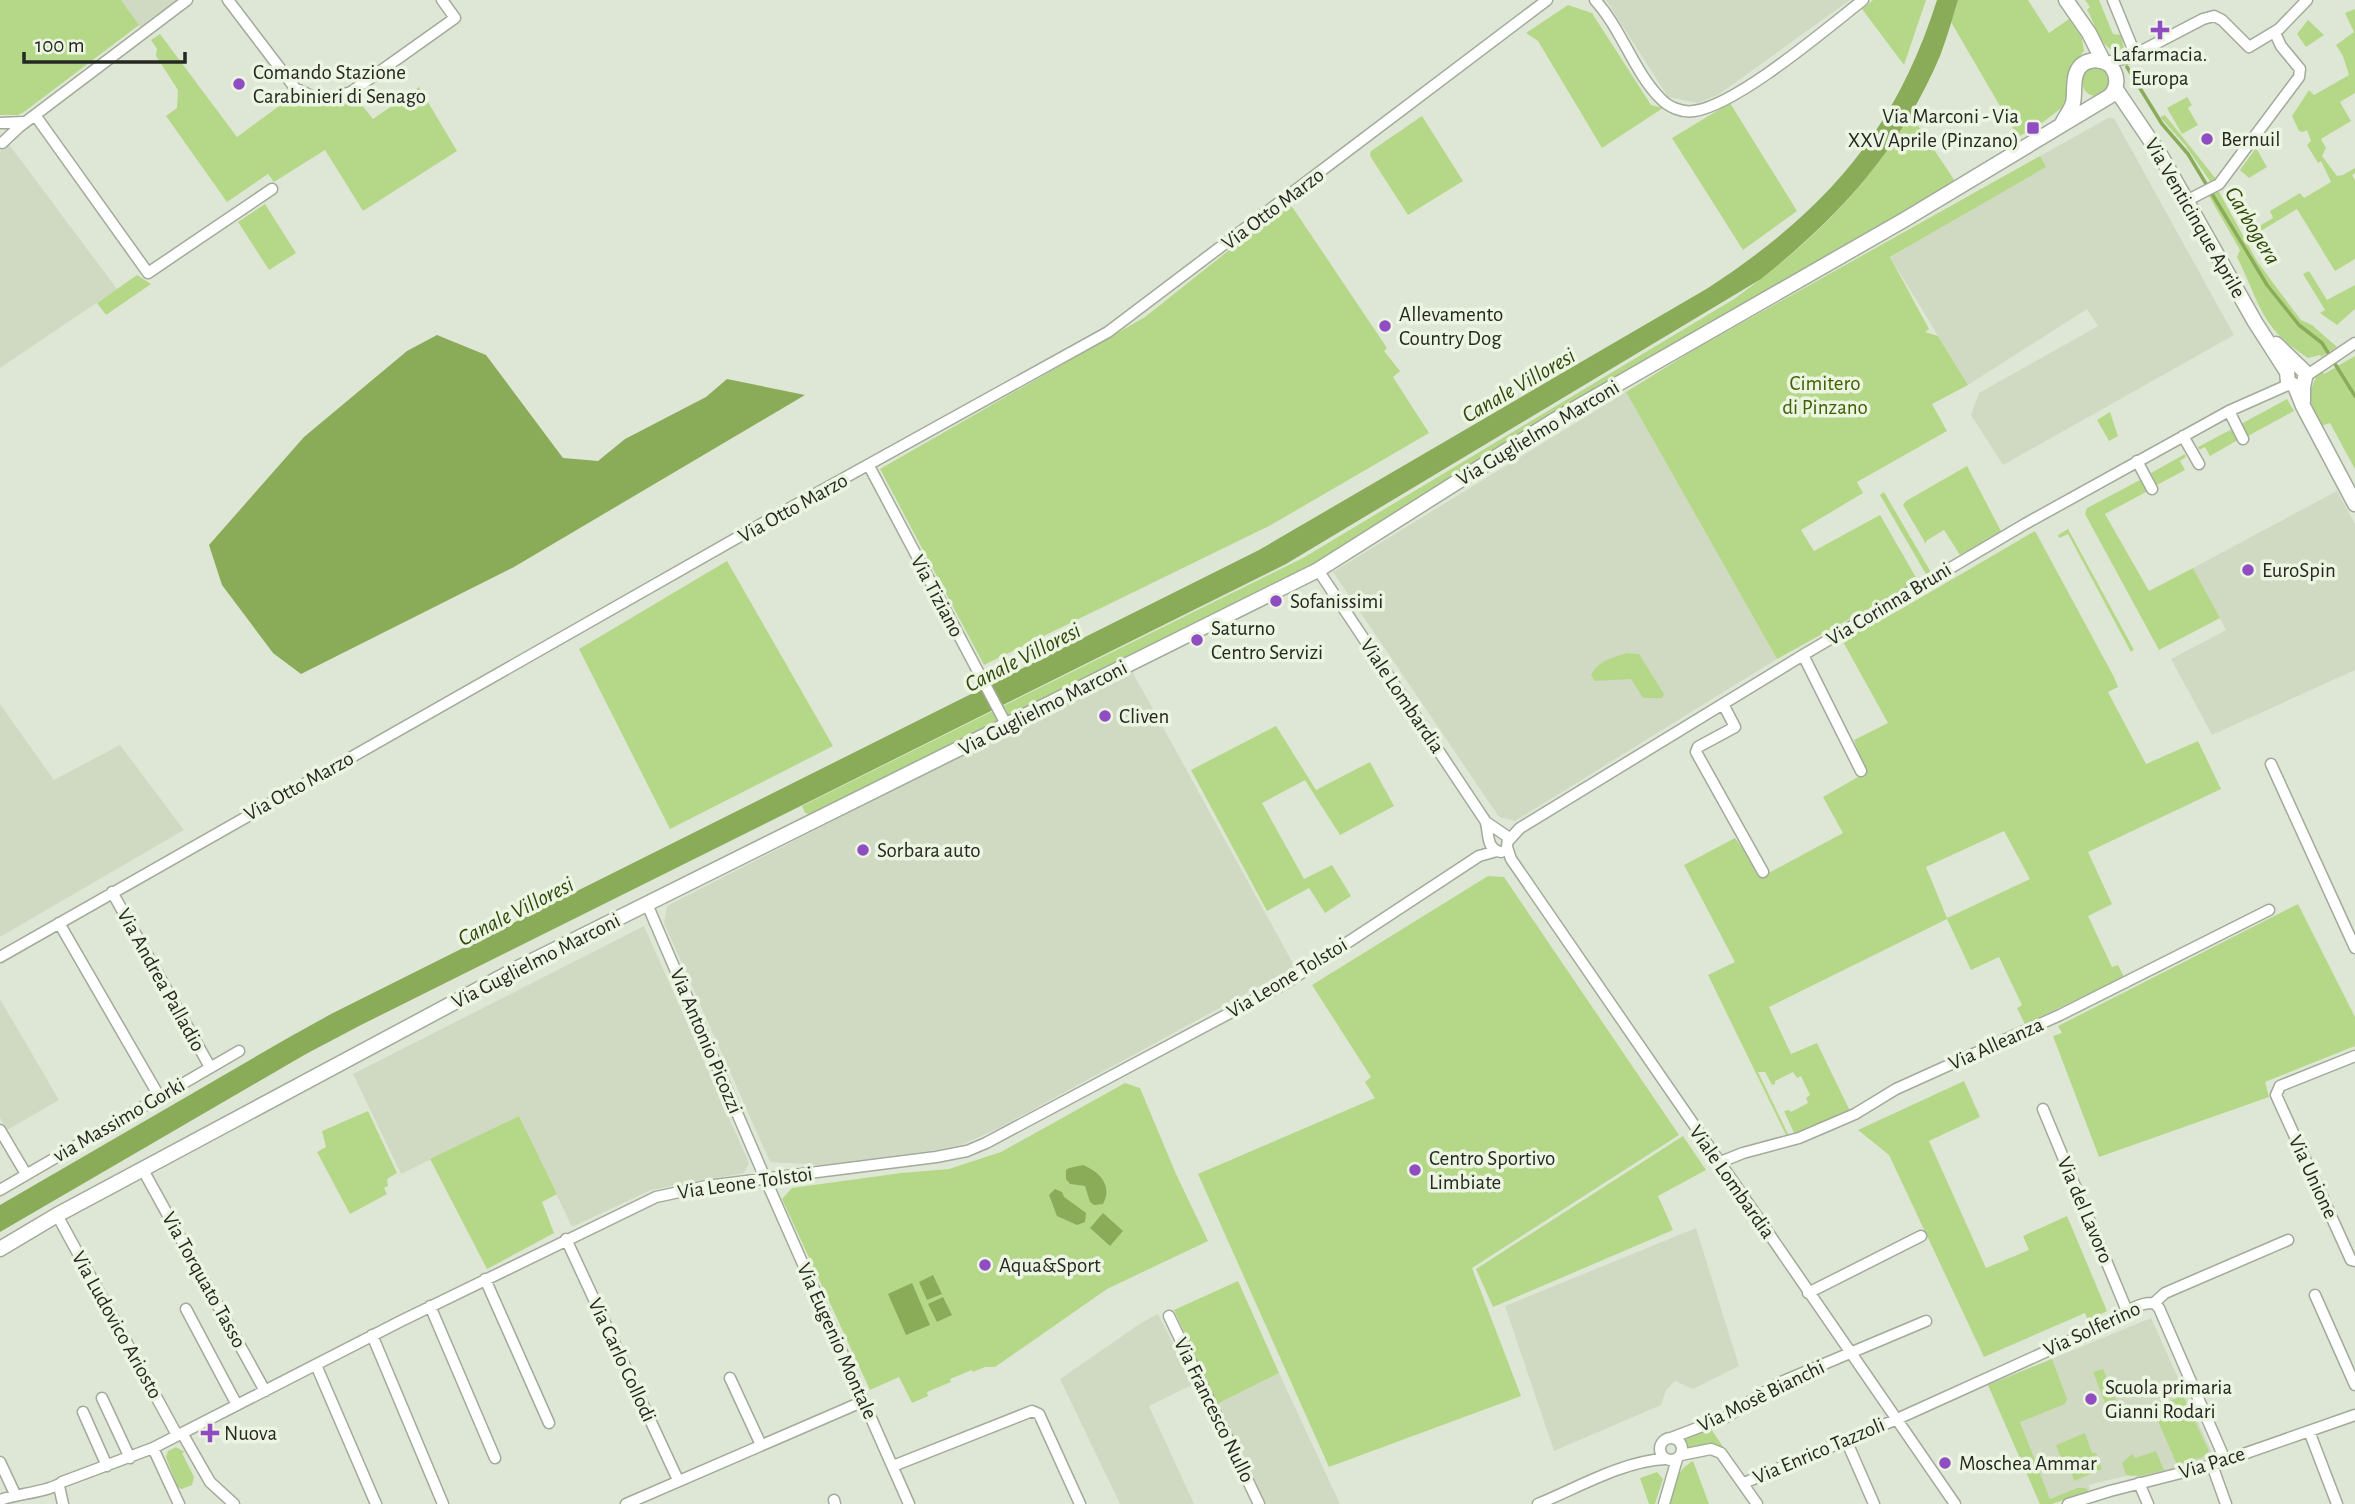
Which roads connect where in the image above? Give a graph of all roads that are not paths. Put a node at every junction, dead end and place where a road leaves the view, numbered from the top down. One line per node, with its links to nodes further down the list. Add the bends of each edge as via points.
1 (187, 0): 19 (street)
2 (228, 0): 3 (street, via 295,88 328,99 351,92 455,18)
3 (442, 0)
4 (1547, 0): 33 (street, Via Otto Marzo, via 1123,323)
5 (1595, 0): 6 (street, via 1655,93 1671,107 1691,112 1755,82)
6 (1863, 0)
7 (2066, 0): 10 (street)
8 (2113, 0): 12 (street)
9 (2307, 0): 11 (street)
10 (2089, 33): 13 (street); 14 (street)
11 (2275, 33): 12 (street, via 2249,47 2214,16); 25 (street, via 2300,69 2299,77 2219,184)
12 (2131, 56): 14 (street); 16 (street, via 2119,66)
13 (2086, 62): 14 (street); 15 (street)
14 (2105, 62): 16 (street)
15 (2075, 82): 17 (street, via 2081,96); 21 (street, via 2073,104)
16 (2116, 82): 17 (street, via 2113,93); 18 (street, Via Venticinque Aprile)
17 (2100, 102): 18 (street, Via Venticinque Aprile, via 2118,103); 21 (street, Via Guglielmo Marconi)
18 (2134, 114): 25 (street, Via Venticinque Aprile)
19 (31, 118): 20 (street); 23 (street); 24 (street, via 148,273)
20 (0, 123)
21 (2062, 124): 36 (street, Via Guglielmo Marconi, via 1576,408)
22 (0, 129): 23 (street)
23 (1, 145)
24 (272, 189)
25 (2186, 201): 27 (street, Via Venticinque Aprile, via 2255,322)
26 (2355, 344): 27 (street)
27 (2296, 376): 28 (street, Via Corinna Bruni); 35 (street, via 2303,406)
28 (2229, 411): 29 (street, Via Corinna Bruni); 30 (street)
29 (2183, 436): 31 (street, Via Corinna Bruni); 32 (street)
30 (2243, 439)
31 (2137, 461): 34 (street); 37 (street, Via Corinna Bruni)
32 (2199, 464)
33 (869, 466): 39 (street, Via Tiziano); 44 (street, Via Otto Marzo)
34 (2152, 489)
35 (2355, 504)
36 (1318, 570): 39 (street, Via Guglielmo Marconi); 42 (street, Viale Lombardia)
37 (1803, 655): 38 (street, Via Corinna Bruni); 41 (street)
38 (1723, 704): 42 (street, Via Corinna Bruni); 43 (street, via 1735,727 1696,752)
39 (1003, 720): 45 (street, Via Guglielmo Marconi)
40 (2271, 764): 48 (street)
41 (1861, 771)
42 (1499, 842): 56 (street, Viale Lombardia); 59 (street, Via Leone Tolstoi, via 1286,983 986,1143 936,1157)
43 (1763, 872)
44 (112, 892): 47 (street, Via Otto Marzo); 52 (street, Via Andrea Palladio)
45 (647, 904): 57 (street, Via Guglielmo Marconi, via 522,966); 59 (street, Via Antonio Picozzi)
46 (2269, 910): 56 (street, Via Alleanza, via 2060,1015 1896,1089 1855,1114 1799,1138)
47 (59, 923): 49 (street, Via Otto Marzo); 53 (street)
48 (2355, 948)
49 (0, 957)
50 (239, 1051): 52 (street, via Massimo Gorki)
51 (2355, 1056): 66 (street, Via Unione, via 2277,1089 2277,1098)
52 (210, 1067): 53 (street, via Massimo Gorki)
53 (159, 1096): 58 (street, via Massimo Gorki)
54 (2043, 1109): 73 (street, Via del Lavoro)
55 (0, 1130): 58 (street)
56 (1718, 1163): 68 (street, Viale Lombardia)
57 (143, 1170): 61 (street, Via Guglielmo Marconi); 81 (street, Via Torquato Tasso)
58 (26, 1174): 60 (street, via Massimo Gorki)
59 (766, 1178): 63 (street, Via Leone Tolstoi, via 656,1197); 83 (street, Via Eugenio Montale)
60 (0, 1189)
61 (57, 1215): 65 (street, Via Guglielmo Marconi); 90 (street, Via Ludovico Ariosto)
62 (1921, 1236): 68 (street)
63 (566, 1239): 67 (street, Via Leone Tolstoi); 105 (street, Via Carlo Collodi)
64 (2288, 1240): 70 (street, Via Solferino, via 2165,1293)
65 (0, 1249)
66 (2355, 1261)
67 (485, 1279): 71 (street, Via Leone Tolstoi); 88 (street)
68 (1808, 1293): 77 (street, Viale Lombardia)
69 (2315, 1295): 80 (street)
70 (2154, 1303): 73 (street, Via Solferino); 99 (street)
71 (430, 1306): 76 (street, Via Leone Tolstoi); 97 (street)
72 (186, 1309): 84 (street)
73 (2127, 1311): 87 (street, Via Solferino)
74 (1169, 1316): 120 (street, Via Francesco Nullo)
75 (1926, 1321): 77 (street, Via Mosè Bianchi)
76 (372, 1335): 78 (street, Via Leone Tolstoi); 116 (street)
77 (1851, 1354): 87 (street, Viale Lombardia); 91 (street, Via Mosè Bianchi, via 1779,1383 1726,1417)
78 (316, 1365): 81 (street, Via Leone Tolstoi); 115 (street)
79 (730, 1378): 94 (street)
80 (2355, 1385)
81 (265, 1391): 84 (street, Via Leone Tolstoi)
82 (102, 1398): 96 (street)
83 (864, 1401): 94 (street); 103 (street, Via Eugenio Montale)
84 (237, 1405): 90 (street, Via Leone Tolstoi)
85 (83, 1412): 102 (street)
86 (2355, 1415): 89 (street, Via Pace)
87 (1895, 1420): 92 (street, Via Enrico Tazzoli); 125 (street, Viale Lombardia)
88 (549, 1423)
89 (2309, 1431): 99 (street, Via Pace); 128 (street)
90 (179, 1434): 95 (street, Via Leone Tolstoi); 114 (street, Via Ludovico Ariosto, via 209,1482)
91 (1671, 1438): 93 (street, Via Mosè Bianchi); 98 (street, via 1681,1445)
92 (1846, 1440): 106 (street, Via Enrico Tazzoli); 124 (street)
93 (1660, 1445): 98 (street, via 1660,1452); 104 (street, Via Mosè Bianchi)
94 (761, 1446): 105 (street)
95 (153, 1448): 96 (street, Via Leone Tolstoi); 111 (street)
96 (130, 1458): 102 (street, Via Leone Tolstoi)
97 (495, 1458)
98 (1672, 1458): 104 (street); 106 (street, via 1690,1451 1716,1450); 122 (street)
99 (2225, 1460): 101 (street, Via Pace)
100 (0, 1462): 109 (street)
101 (2212, 1465): 107 (street, Via Pace); 127 (street)
102 (107, 1466): 108 (street, Via Leone Tolstoi)
103 (893, 1466): 118 (street, Via Eugenio Montale); 119 (street, via 1032,1410 1039,1414)
104 (1620, 1469): 121 (street)
105 (678, 1480): 117 (street)
106 (1744, 1483): 123 (street)
107 (2139, 1483): 112 (street, Via Pace); 126 (street)
108 (59, 1486): 109 (street, Via Leone Tolstoi); 113 (street)
109 (15, 1494): 110 (street, Via Leone Tolstoi)
110 (0, 1500)
111 (177, 1500)
112 (2070, 1503)
113 (63, 1504)
114 (234, 1504)
115 (376, 1504)
116 (443, 1504)
117 (626, 1504)
118 (909, 1504)
119 (1080, 1504)
120 (1259, 1504)
121 (1538, 1504)
122 (1664, 1504)
123 (1757, 1504)
124 (1874, 1504)
125 (1955, 1504)
126 (2148, 1504)
127 (2226, 1504)
128 (2337, 1504)

